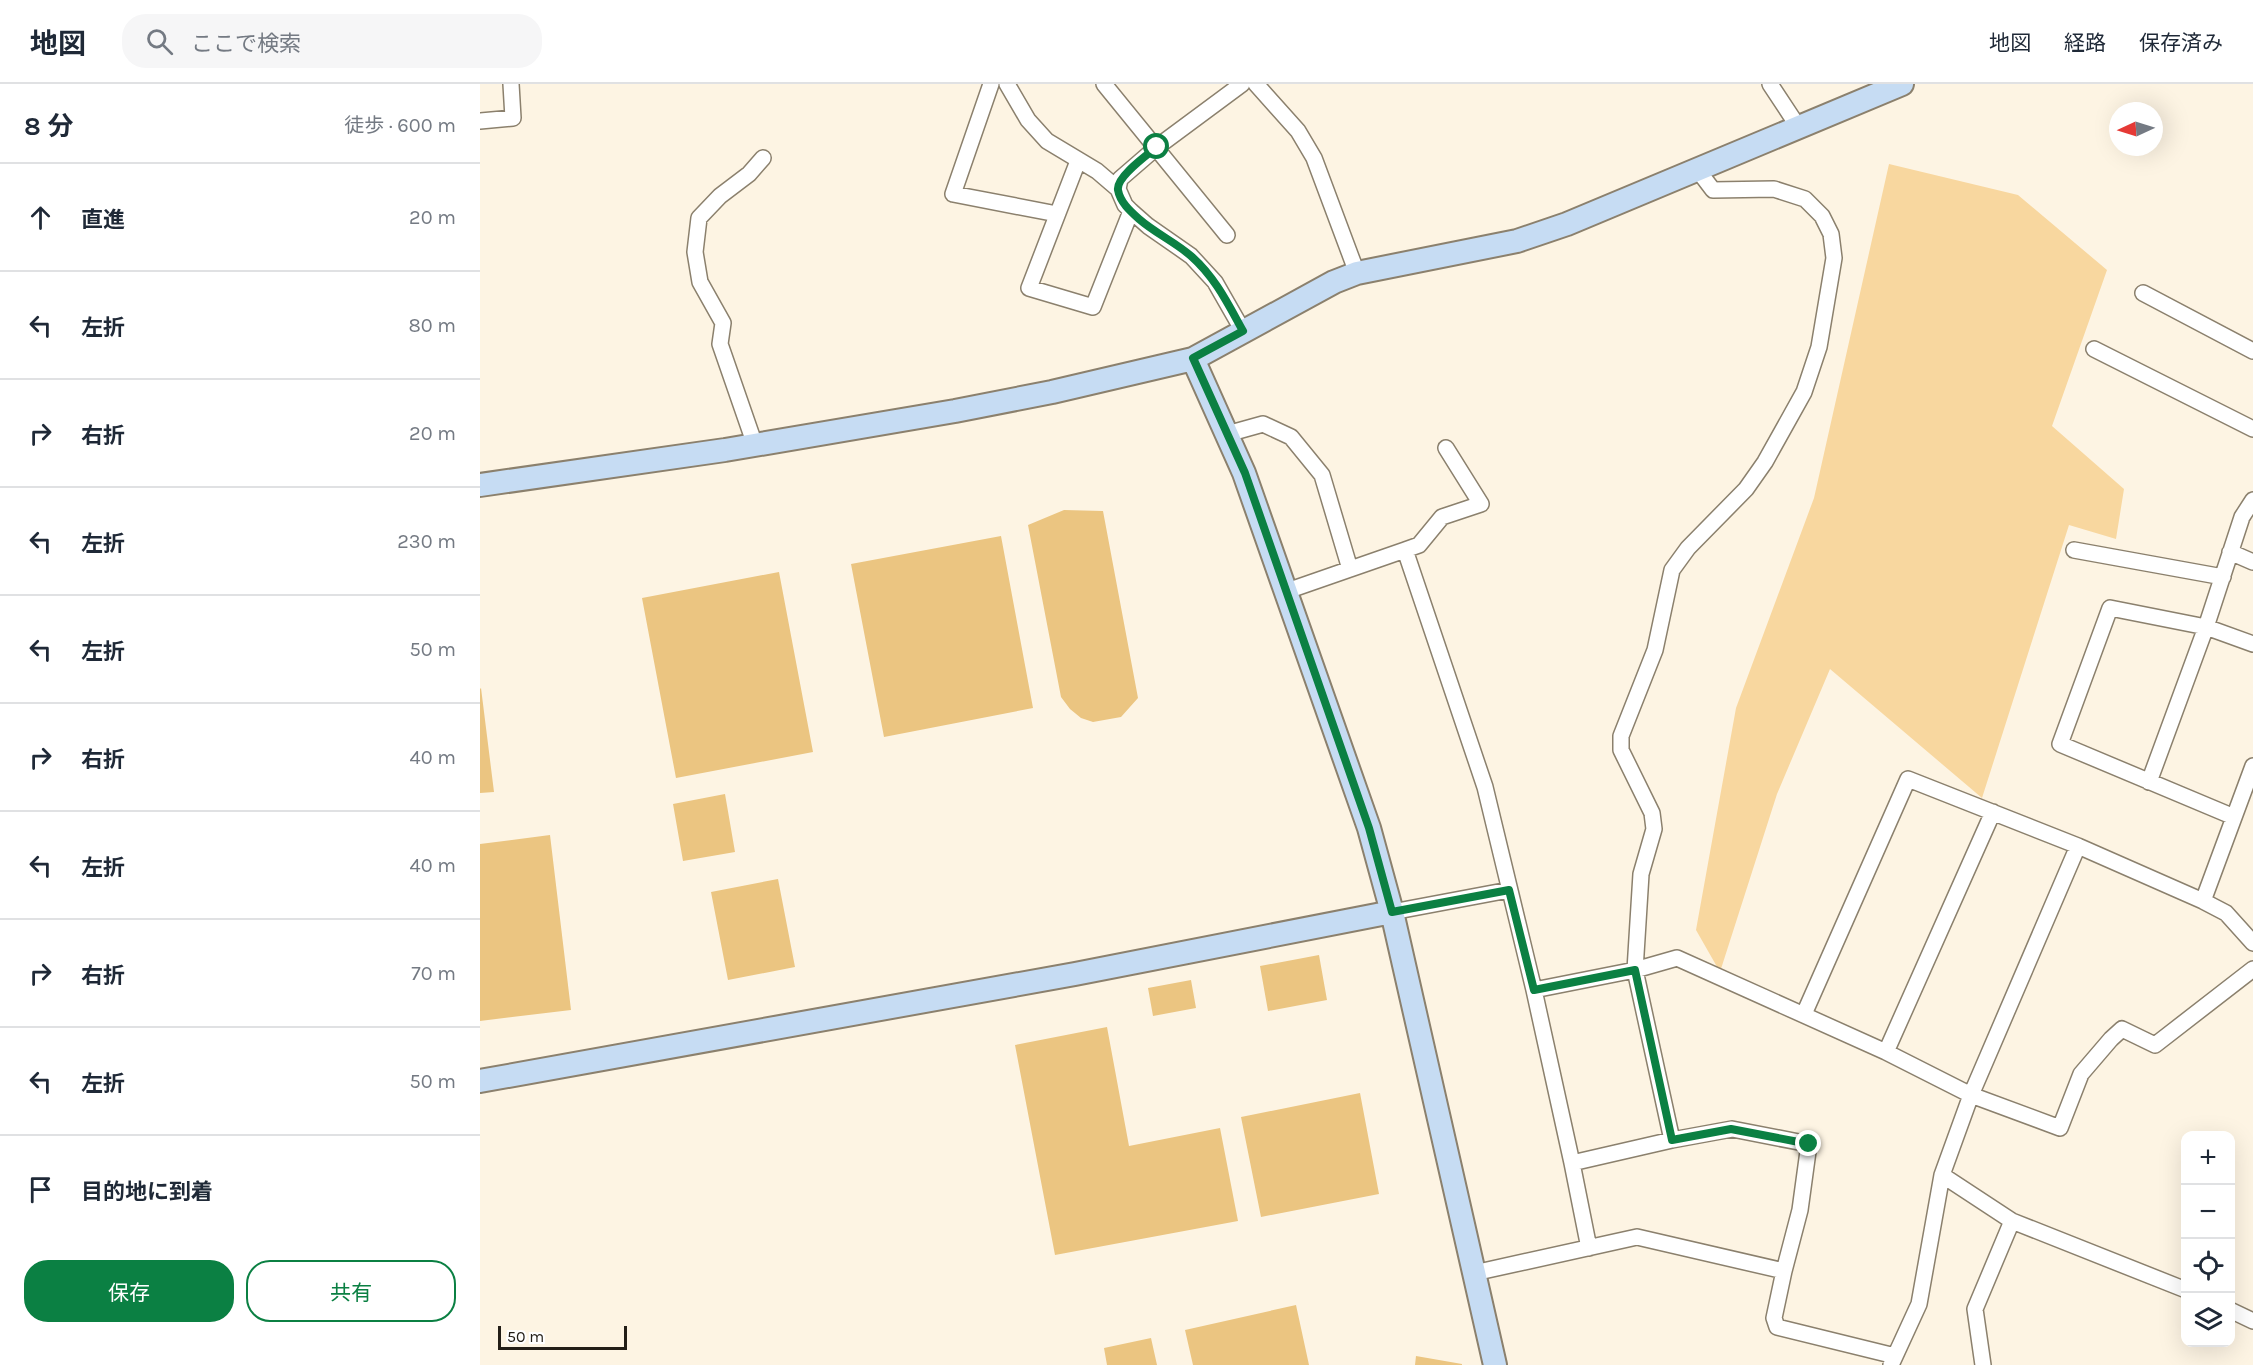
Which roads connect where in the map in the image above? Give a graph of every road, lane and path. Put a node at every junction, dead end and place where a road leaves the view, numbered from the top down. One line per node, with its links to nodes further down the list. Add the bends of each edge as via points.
1 (511, 84): 9 (street, via 513,118)
2 (991, 84): 17 (street, via 953,194)
3 (1006, 84): 13 (street, via 1028,120 1047,141)
4 (1104, 84): 11 (street)
5 (1242, 84): 11 (street)
6 (1256, 84): 19 (street, via 1298,131 1314,158)
7 (1770, 84): 10 (street)
8 (1902, 84): 10 (street)
9 (480, 121)
10 (1799, 128): 14 (street)
11 (1157, 147): 15 (street, via 1120,179); 18 (street)
12 (763, 158): 27 (street, via 699,218 695,252 700,282 723,323 720,344)
13 (1078, 161): 15 (street); 17 (street)
14 (1697, 169): 19 (street, via 1517,241); 50 (street, via 1713,190 1774,189 1805,199 1822,216 1831,234 1834,258 1819,347 1803,392 1746,489 1688,548 1672,570 1655,650 1621,736 1621,750 1652,813 1654,829 1641,874)
15 (1118, 189): 16 (street)
16 (1131, 211): 17 (street, via 1093,307 1029,288); 21 (street, via 1191,256 1215,282)
17 (1057, 214)
18 (1227, 235)
19 (1357, 273): 21 (street)
20 (2143, 294): 23 (street)
21 (1243, 331): 24 (street)
22 (2094, 349): 25 (street)
23 (2253, 351)
24 (1193, 358): 26 (street); 27 (street, via 1052,392)
25 (2253, 429)
26 (1227, 434): 35 (street, via 1263,424 1291,437 1322,475); 37 (street)
27 (755, 445): 29 (street)
28 (1446, 448): 31 (street, via 1481,504 1442,517 1419,545)
29 (480, 485)
30 (2253, 500): 33 (street, via 2242,517)
31 (1406, 550): 35 (street); 45 (street, via 1485,787)
32 (2074, 550): 36 (street)
33 (2230, 552): 34 (street); 36 (street)
34 (2253, 562)
35 (1350, 569): 37 (street)
36 (2223, 577): 38 (street)
37 (1287, 591): 47 (street, via 1369,828)
38 (2206, 627): 39 (street); 41 (street); 41 (street, via 2110,608 2060,744)
39 (2253, 644)
40 (2253, 765): 43 (street)
41 (2149, 782): 43 (street)
42 (1993, 812): 44 (street); 52 (street, via 1908,779); 53 (street)
43 (2234, 817): 46 (street)
44 (2078, 846): 46 (street); 55 (street)
45 (1509, 890): 47 (street); 51 (street)
46 (2203, 900): 48 (street, via 2226,913)
47 (1392, 912): 54 (street); 62 (street)
48 (2253, 944)
49 (2253, 969): 55 (street, via 2155,1045 2122,1029 2081,1074 2060,1128)
50 (1635, 970): 51 (street); 52 (street, via 1677,958); 56 (street)
51 (1534, 990): 57 (street)
52 (1804, 1014): 53 (street)
53 (1886, 1052): 55 (street)
54 (480, 1082)
55 (1971, 1095): 58 (street)
56 (1672, 1140): 57 (street); 61 (street, via 1731,1129 1809,1144 1800,1210)
57 (1572, 1163): 60 (street)
58 (1942, 1175): 59 (street); 66 (street, via 1919,1304)
59 (2012, 1221): 63 (street); 68 (street, via 1975,1309)
60 (1589, 1248): 61 (street, via 1637,1237); 62 (street)
61 (1784, 1271): 66 (street, via 1774,1318 1777,1327)
62 (1474, 1274): 67 (street)
63 (2181, 1288)
64 (2235, 1312): 65 (street)
65 (2253, 1321)
66 (1893, 1361)
67 (1495, 1365)
68 (1983, 1365)

